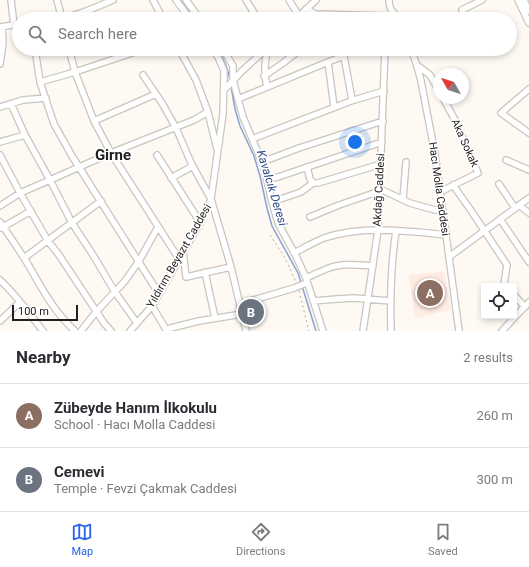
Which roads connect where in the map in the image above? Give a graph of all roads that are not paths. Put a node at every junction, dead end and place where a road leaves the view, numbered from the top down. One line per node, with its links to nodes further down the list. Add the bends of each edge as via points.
1 (11, 0): 18 (street)
2 (57, 0): 19 (street)
3 (113, 0): 20 (street)
4 (153, 0): 21 (street)
5 (176, 0): 22 (street)
6 (186, 0): 23 (street)
7 (246, 0): 24 (street)
8 (289, 0): 25 (street)
9 (316, 0): 15 (street)
10 (389, 0): 14 (street)
11 (482, 0): 16 (street)
12 (518, 0): 30 (street)
13 (524, 0): 17 (street)
14 (389, 7): 28 (street); 29 (street)
15 (306, 9): 26 (street); 27 (street)
16 (462, 10)
17 (529, 11)
18 (14, 12)
19 (60, 12)
20 (81, 12)
21 (159, 12)
22 (185, 12)
23 (195, 12)
24 (254, 12)
25 (295, 12)
26 (303, 12)
27 (312, 12)
28 (388, 12)
29 (393, 12)
30 (529, 23)
31 (12, 26): 32 (street)
32 (1, 27): 46 (street, via 3,43)
33 (35, 56): 53 (street)
34 (71, 56): 48 (street)
35 (123, 56): 48 (street)
36 (183, 56): 66 (street, via 196,80)
37 (217, 56): 56 (street, Yıldırım Beyazıt Caddesi, via 224,71)
38 (227, 56): 51 (street, via 233,66)
39 (259, 56): 51 (street)
40 (266, 56): 50 (street)
41 (293, 56): 50 (street)
42 (344, 56): 45 (street); 61 (street)
43 (385, 56): 57 (street, Akdağ Caddesi)
44 (413, 56): 47 (street, Hacı Molla Caddesi)
45 (328, 62): 54 (street); 65 (street)
46 (0, 64)
47 (417, 66): 52 (street, via 430,75); 94 (street, Hacı Molla Caddesi, via 434,146)
48 (75, 72): 53 (street); 67 (street)
49 (143, 75): 58 (street)
50 (264, 76): 54 (street)
51 (233, 80): 56 (street); 60 (street)
52 (433, 81)
53 (40, 82): 59 (street)
54 (267, 87): 60 (street)
55 (529, 89): 70 (street, via 502,113)
56 (224, 90): 76 (street, Yıldırım Beyazıt Caddesi)
57 (384, 91): 61 (street); 68 (street, Akdağ Caddesi)
58 (156, 94): 67 (street); 69 (street)
59 (46, 98): 62 (street); 84 (street, via 54,124)
60 (238, 99): 72 (street)
61 (352, 100): 65 (street)
62 (11, 104): 64 (street); 71 (street)
63 (446, 104): 92 (street, Aka Sokak, via 478,173)
64 (0, 107)
65 (334, 107): 72 (street)
66 (208, 112): 69 (street); 76 (street)
67 (94, 121): 75 (street)
68 (383, 121): 74 (street, Akdağ Caddesi); 80 (street)
69 (176, 128): 75 (street); 83 (street)
70 (529, 133)
71 (25, 135): 73 (street); 89 (street)
72 (252, 139): 80 (street)
73 (0, 142)
74 (382, 142): 82 (street, Akdağ Caddesi); 85 (street)
75 (111, 153): 84 (street); 111 (street)
76 (218, 153): 97 (street, Yıldırım Beyazıt Caddesi)
77 (0, 155): 95 (street)
78 (157, 155): 87 (street)
79 (506, 160): 86 (street)
80 (262, 162): 88 (street)
81 (406, 162): 98 (street)
82 (381, 164): 90 (street); 93 (street, Akdağ Caddesi)
83 (193, 166): 87 (street); 97 (street)
84 (79, 167): 89 (street); 99 (street)
85 (307, 168): 88 (street); 90 (street)
86 (529, 170)
87 (171, 178): 108 (street)
88 (267, 179): 100 (street)
89 (50, 180): 95 (street); 109 (street)
90 (313, 183): 100 (street, via 300,192)
91 (499, 184): 102 (street)
92 (453, 185): 94 (street, Aka Sokak); 114 (street)
93 (380, 190): 98 (street); 106 (street); 112 (street, Akdağ Caddesi)
94 (440, 192): 104 (street, Hacı Molla Caddesi)
95 (20, 194): 101 (street); 103 (street)
96 (529, 198): 102 (street)
97 (212, 199): 108 (street, Yıldırım Beyazıt Caddesi); 125 (street)
98 (403, 199): 104 (street)
99 (101, 201): 109 (street); 122 (street)
100 (272, 202): 118 (street, via 278,223)
101 (0, 206)
102 (517, 207): 105 (street); 107 (street)
103 (31, 211): 110 (street); 116 (street)
104 (443, 212): 115 (street, Hacı Molla Caddesi)
105 (529, 212)
106 (310, 217)
107 (500, 219): 114 (street); 123 (street)
108 (200, 222): 117 (street, Yıldırım Beyazıt Caddesi)
109 (72, 223): 116 (street); 130 (street)
110 (1, 226): 120 (street)
111 (158, 227): 121 (street); 122 (street)
112 (378, 230): 113 (street); 118 (street, via 348,232 324,239); 124 (street, Akdağ Caddesi)
113 (396, 230): 115 (street); 135 (street)
114 (484, 231): 119 (street); 128 (street, via 507,265)
115 (446, 235): 119 (street, Hacı Molla Caddesi)
116 (48, 241): 120 (street); 140 (street)
117 (183, 251): 121 (street, Yıldırım Beyazıt Caddesi); 126 (street, via 186,277)
118 (294, 254): 129 (street)
119 (449, 257): 155 (street, Hacı Molla Caddesi)
120 (24, 258): 147 (street, via 52,305)
121 (179, 259): 131 (street, Yıldırım Beyazıt Caddesi)
122 (139, 261): 130 (street); 131 (street)
123 (529, 262)
124 (373, 266): 129 (street, via 340,265 329,268); 133 (street, Akdağ Caddesi)
125 (231, 267): 126 (street); 137 (street)
126 (205, 272): 142 (street)
127 (0, 280): 136 (street)
128 (504, 283)
129 (301, 285): 134 (street); 137 (street)
130 (115, 292): 140 (street); 144 (street)
131 (159, 294): 139 (street, Yıldırım Beyazıt Caddesi)
132 (517, 297): 138 (street)
133 (368, 299): 134 (street); 135 (street); 153 (street, Akdağ Caddesi)
134 (313, 301): 152 (street)
135 (390, 301): 154 (street)
136 (20, 302): 143 (street); 146 (street)
137 (240, 304): 141 (street)
138 (527, 304): 156 (street)
139 (152, 306): 144 (street, Yıldırım Beyazıt Caddesi); 145 (street)
140 (96, 312): 148 (street); 149 (street)
141 (242, 314): 142 (street); 151 (street)
142 (215, 318): 145 (street)
143 (0, 321)
144 (137, 323): 150 (street, Yıldırım Beyazıt Caddesi)
145 (167, 330)
146 (43, 331)
147 (75, 331)
148 (80, 331)
149 (111, 331)
150 (130, 331)
151 (246, 331)
152 (323, 331)
153 (363, 331)
154 (391, 331)
155 (459, 331)
156 (502, 331)

